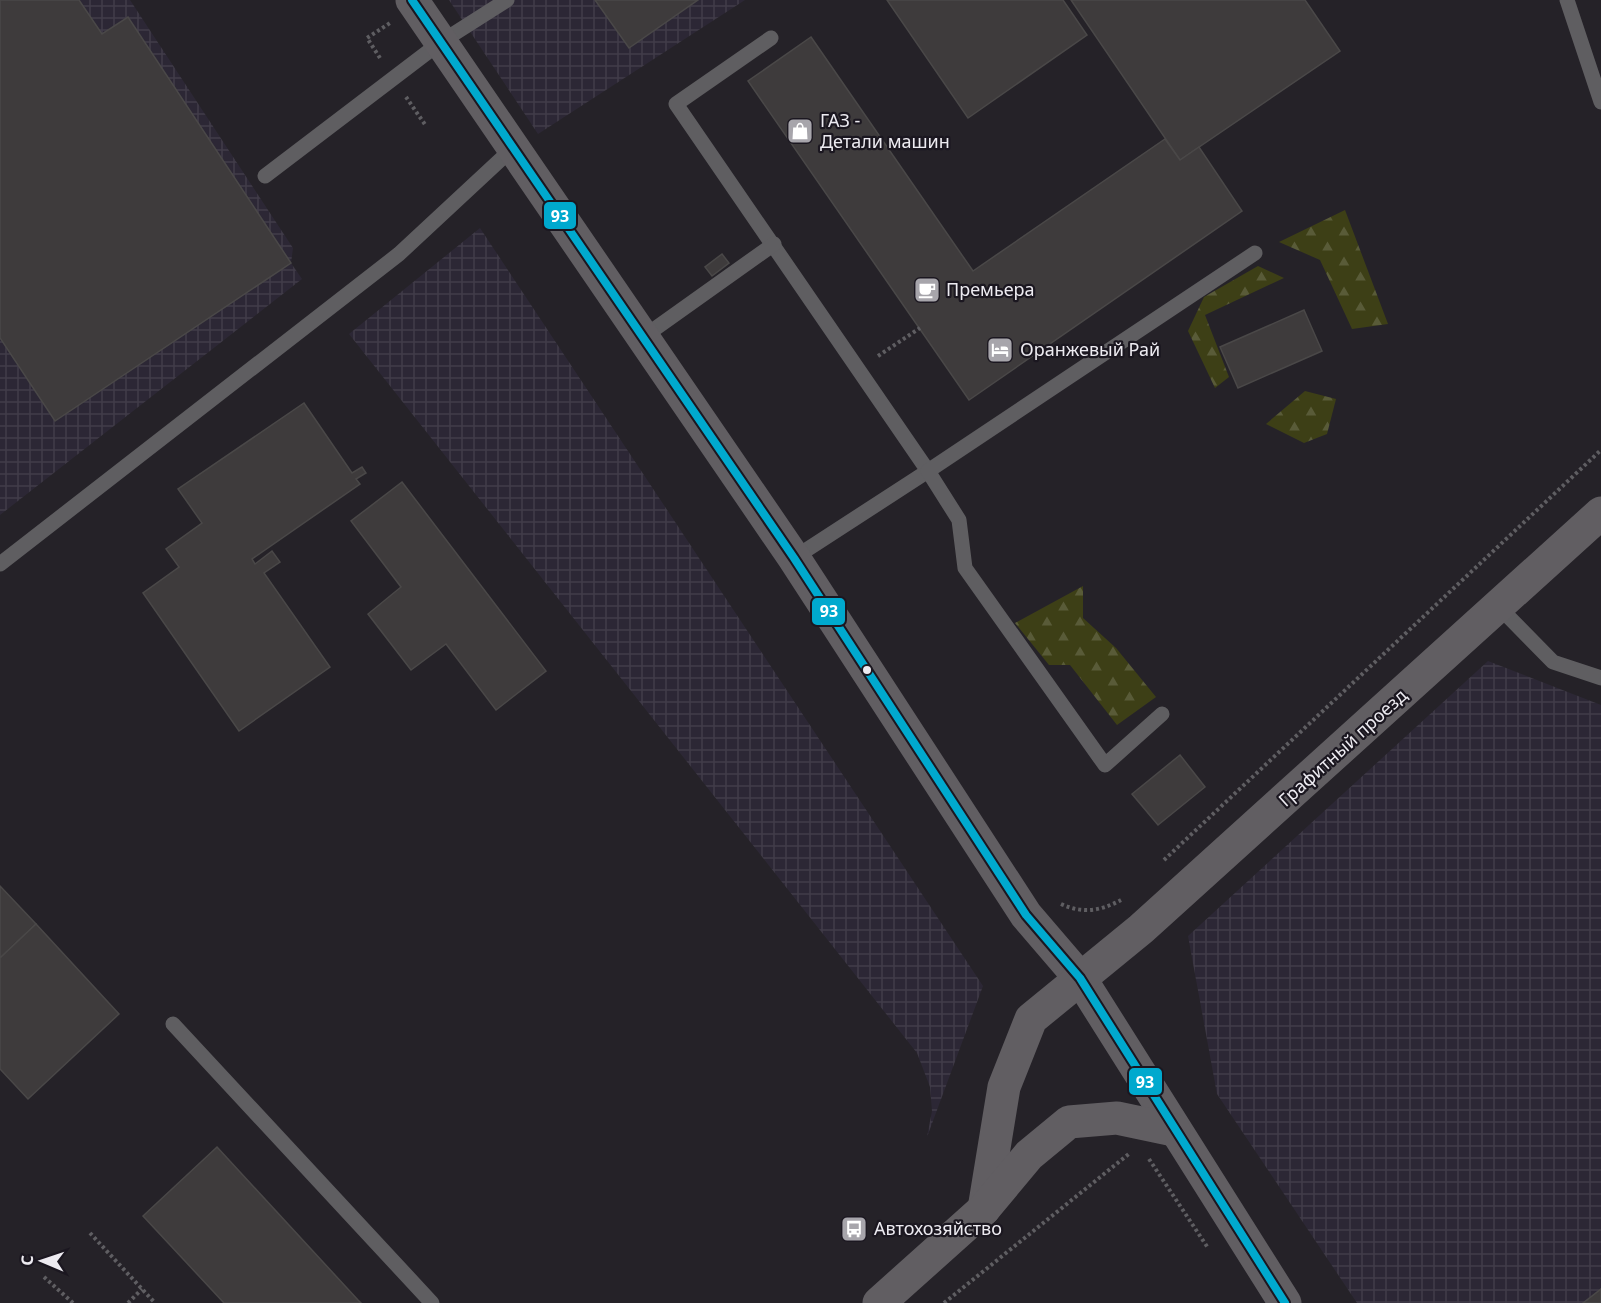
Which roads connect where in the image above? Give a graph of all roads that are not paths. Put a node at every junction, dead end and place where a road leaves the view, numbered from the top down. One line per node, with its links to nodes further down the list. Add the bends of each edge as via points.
1 (412, 0): 5 (main road)
2 (507, 0): 5 (lane)
3 (1567, 0): 6 (lane)
4 (771, 38): 9 (lane, via 676,104)
5 (441, 42): 7 (main road); 8 (lane)
6 (1601, 102)
7 (512, 149): 11 (main road); 15 (lane, via 399,254)
8 (265, 176)
9 (774, 244): 11 (lane); 12 (lane)
10 (1255, 253): 12 (lane)
11 (642, 338): 14 (main road)
12 (928, 471): 14 (lane); 18 (lane, via 959,520 965,568 1105,765)
13 (1601, 513): 16 (main road, Графитный проезд)
14 (794, 558): 19 (main road, via 1026,915)
15 (0, 564)
16 (1499, 607): 17 (lane, via 1553,662); 19 (main road, Графитный проезд, via 1141,929)
17 (1601, 678)
18 (1162, 714)
19 (1080, 978): 21 (main road); 22 (main road, Графитный проезд, via 1031,1019 1004,1087)
20 (173, 1024): 23 (lane)
21 (1174, 1130): 22 (main road, via 1117,1118 1069,1122 1029,1155); 25 (main road)
22 (984, 1209): 24 (main road)
23 (432, 1303)
24 (879, 1303)
25 (1285, 1303)

